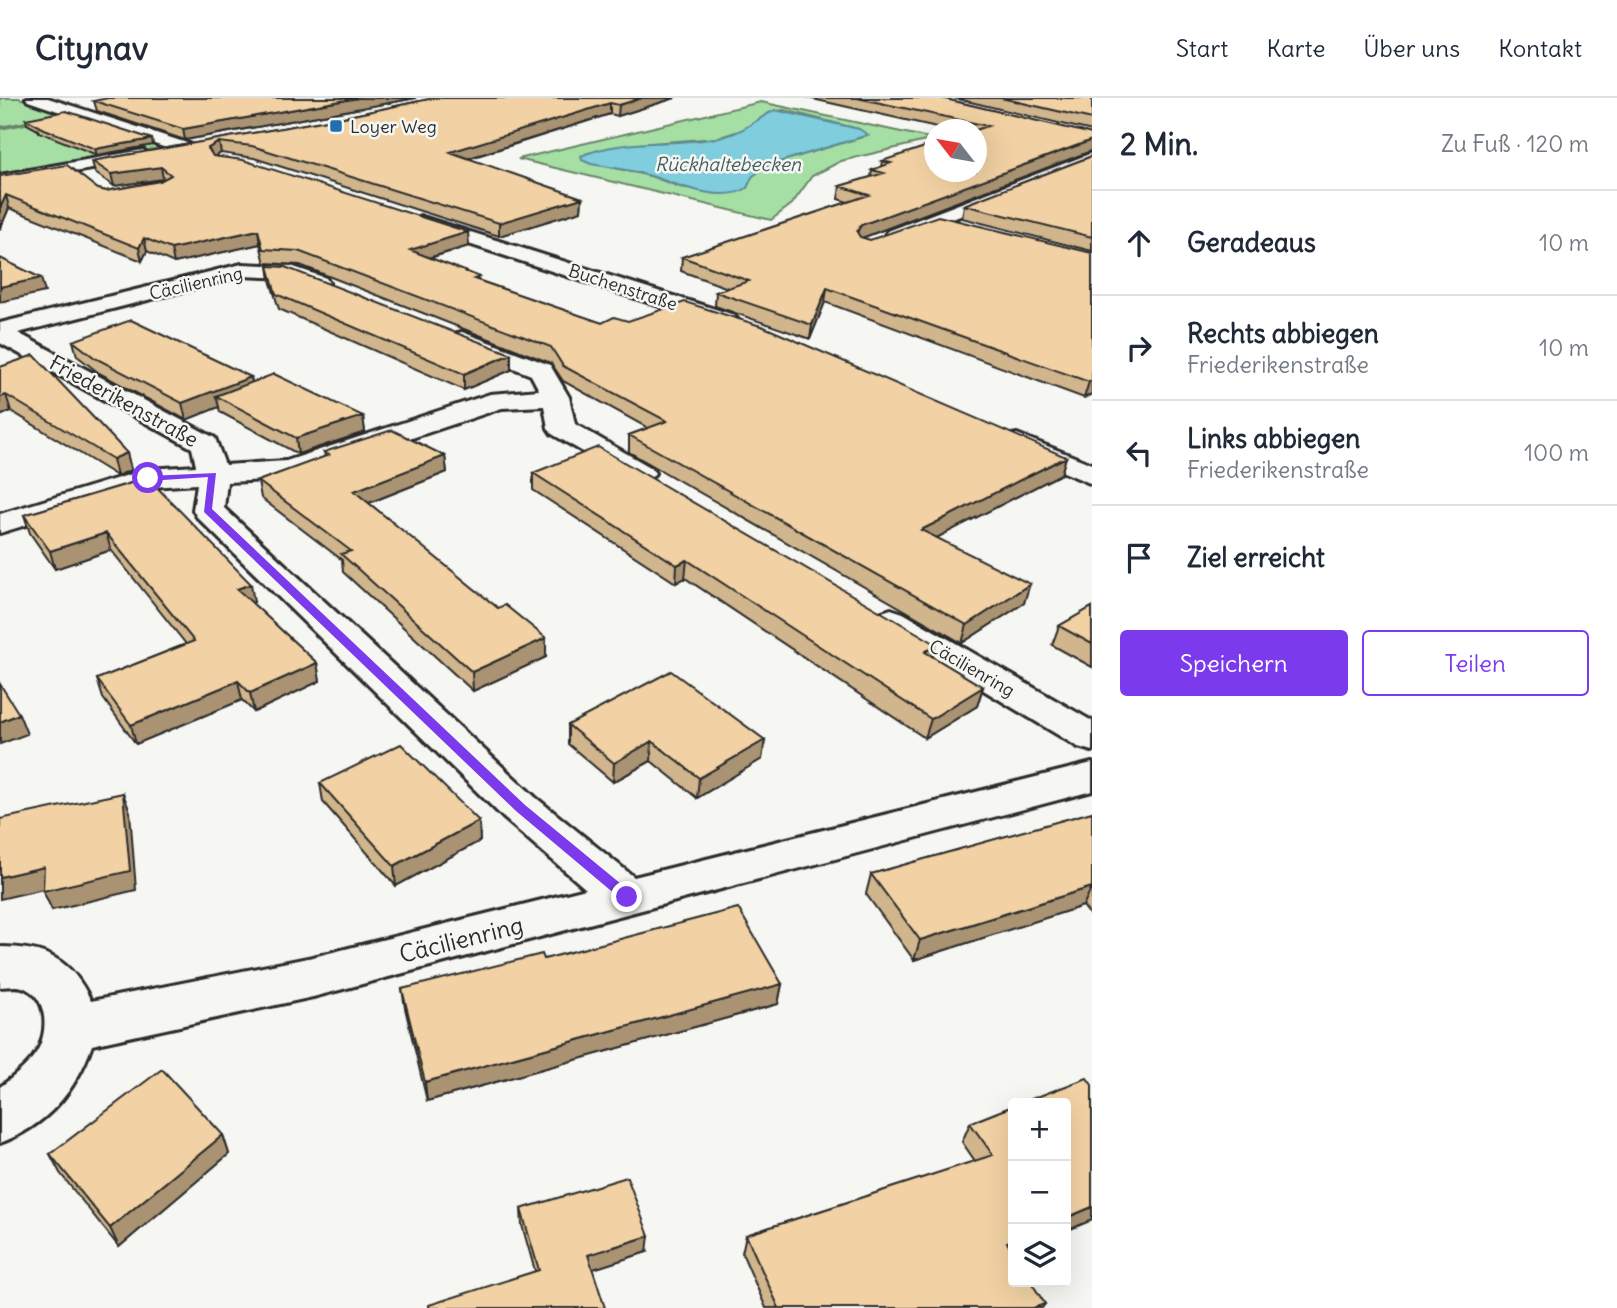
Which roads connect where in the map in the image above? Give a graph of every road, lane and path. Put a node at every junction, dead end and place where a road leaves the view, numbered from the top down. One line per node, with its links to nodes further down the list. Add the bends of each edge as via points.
1 (33, 98): 3 (street, via 190,147)
2 (1092, 158): 7 (street)
3 (73, 168): 4 (street); 5 (street)
4 (0, 180)
5 (92, 181)
6 (400, 215): 11 (street, Buchenstraße)
7 (936, 219): 8 (street); 9 (street)
8 (962, 226)
9 (878, 241)
10 (341, 292): 12 (street, Cäcilienring, via 291,272 242,270)
11 (746, 326)
12 (0, 331): 16 (street, Friederikenstraße, via 205,444)
13 (441, 331): 14 (street, via 541,370)
14 (556, 397): 16 (street, via 499,400 289,470); 18 (street, via 562,428)
15 (992, 431): 17 (street)
16 (213, 475): 19 (street, via 148,478); 23 (street, Friederikenstraße, via 208,510 520,808)
17 (1092, 475)
18 (668, 490)
19 (0, 524)
20 (869, 607): 21 (street, Cäcilienring)
21 (1092, 738)
22 (1092, 778): 23 (street, Cäcilienring)
23 (627, 897): 25 (street, Cäcilienring, via 313,976)
24 (0, 967): 25 (street, via 34,971 55,984 69,1003)
25 (72, 1027): 26 (street, via 61,1060 36,1092)
26 (0, 1118)

